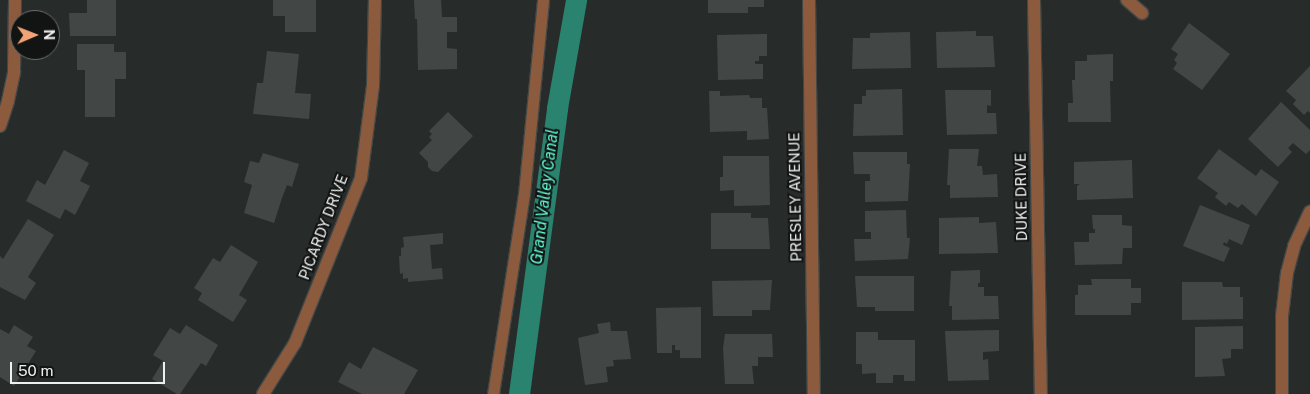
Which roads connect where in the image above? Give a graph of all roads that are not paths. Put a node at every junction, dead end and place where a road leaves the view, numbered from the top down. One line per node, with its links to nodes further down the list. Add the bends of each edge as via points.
1 (16, 0): 8 (street, via 14,72)
2 (375, 0): 10 (street, PICARDY DRIVE, via 373,86 361,178 295,343)
3 (543, 0): 11 (lane, via 524,194)
4 (809, 0): 12 (street, PRESLEY AVENUE)
5 (1034, 0): 13 (street, DUKE DRIVE)
6 (1127, 0): 7 (street)
7 (1142, 13)
8 (0, 126)
9 (1310, 212): 14 (street, via 1294,246 1288,273 1282,316)
10 (263, 394)
11 (493, 394)
12 (814, 394)
13 (1041, 394)
14 (1282, 394)

